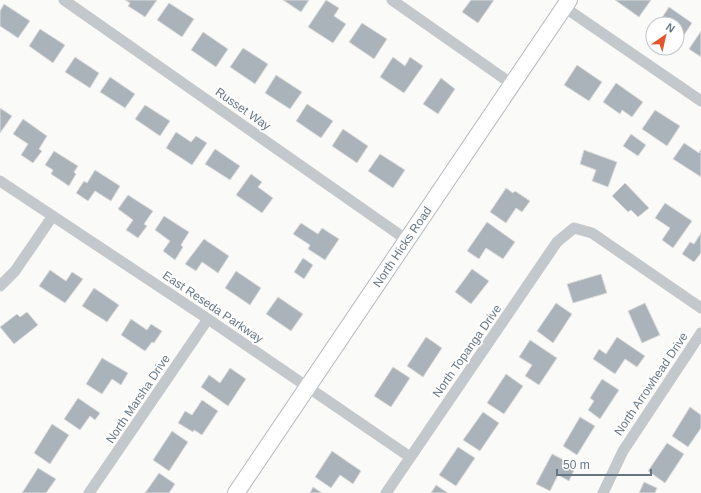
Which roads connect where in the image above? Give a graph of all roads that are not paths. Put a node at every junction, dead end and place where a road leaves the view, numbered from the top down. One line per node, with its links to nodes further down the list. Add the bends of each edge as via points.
1 (64, 0): 8 (street, Russet Way)
2 (392, 0): 4 (street)
3 (566, 4): 4 (main road, North Hicks Road); 5 (street)
4 (512, 84): 8 (main road, North Hicks Road)
5 (701, 100)
6 (0, 181): 7 (street, East Reseda Parkway)
7 (52, 217): 9 (street, via 15,271); 11 (street, East Reseda Parkway)
8 (407, 240): 13 (main road, North Hicks Road)
9 (0, 286)
10 (701, 308): 14 (street, North Topanga Drive, via 592,233 574,228 557,242)
11 (208, 319): 13 (street, East Reseda Parkway); 15 (street, North Marsha Drive)
12 (701, 333): 18 (street, North Arrowhead Drive, via 623,451)
13 (307, 388): 14 (street, East Reseda Parkway); 16 (main road, North Hicks Road)
14 (410, 457): 17 (street, North Topanga Drive)
15 (89, 493)
16 (236, 493)
17 (386, 493)
18 (602, 493)

